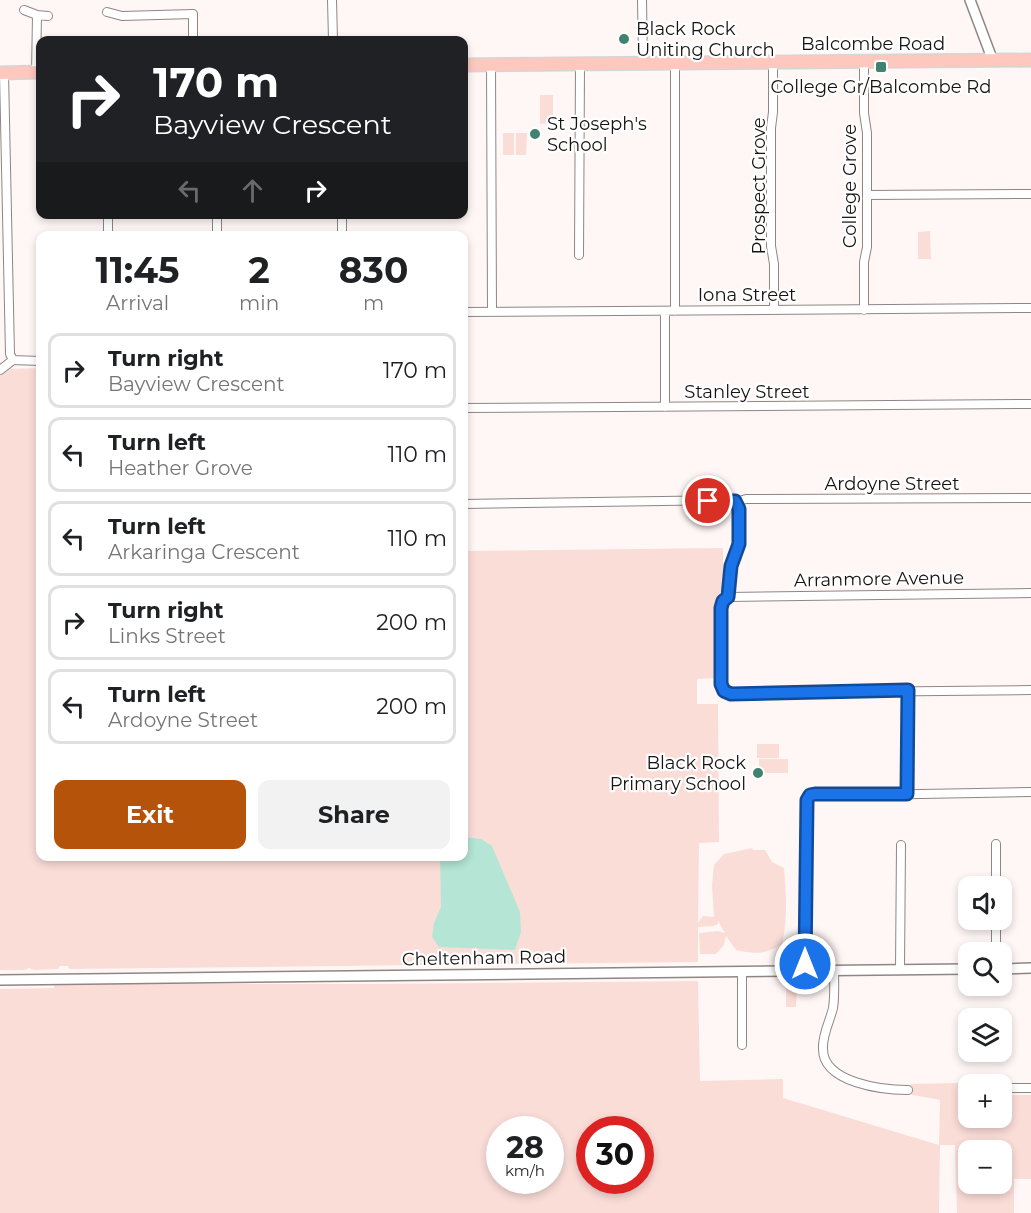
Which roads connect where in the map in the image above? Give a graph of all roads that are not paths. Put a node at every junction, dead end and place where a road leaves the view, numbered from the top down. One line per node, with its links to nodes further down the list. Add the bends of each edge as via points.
1 (332, 0): 10 (street)
2 (642, 0): 15 (street)
3 (970, 0): 12 (street)
4 (24, 10): 6 (street)
5 (107, 12): 9 (street, via 122,16 193,14)
6 (37, 15): 7 (street); 8 (street)
7 (48, 16)
8 (37, 36)
9 (193, 36)
10 (333, 36)
11 (1031, 60): 12 (main road, Balcombe Road)
12 (993, 61): 14 (main road, Balcombe Road)
13 (773, 62): 14 (main road, Balcombe Road); 16 (main road, Balcombe Road); 26 (street, Prospect Grove)
14 (864, 62): 23 (street, College Grove)
15 (643, 63): 16 (main road, Balcombe Road); 19 (main road, Balcombe Road)
16 (675, 63): 29 (street)
17 (468, 64): 18 (main road, Balcombe Road)
18 (491, 64): 19 (main road, Balcombe Road); 31 (street)
19 (580, 64): 24 (street)
20 (2, 73): 21 (main road); 32 (street)
21 (36, 73)
22 (1031, 194): 23 (street)
23 (867, 195): 27 (street, College Grove)
24 (579, 255)
25 (1031, 308): 27 (street, Iona Street)
26 (774, 310): 27 (street, Iona Street); 29 (street, Iona Street)
27 (864, 310)
28 (665, 311): 29 (street, Iona Street); 31 (street, Iona Street); 36 (street)
29 (675, 311)
30 (468, 312): 31 (street, Iona Street)
31 (492, 312)
32 (13, 360): 33 (street); 34 (street)
33 (36, 361)
34 (0, 370)
35 (1031, 404): 36 (street, Stanley Street)
36 (665, 407): 37 (street, Stanley Street)
37 (468, 408)
38 (1031, 498): 39 (street, Ardoyne Street, via 746,499)
39 (737, 503): 40 (street, Ardoyne Street, via 731,500); 42 (street, via 739,544 731,566)
40 (468, 504)
41 (1031, 593): 42 (street, Arranmore Avenue)
42 (731, 597): 43 (street, via 723,601 721,608 724,691 731,694)
43 (908, 690): 44 (street); 46 (street)
44 (1031, 690)
45 (1031, 792): 46 (street)
46 (907, 794): 54 (street, via 810,795 807,800)
47 (996, 844): 49 (street)
48 (901, 845): 51 (street)
49 (996, 876)
50 (1031, 968): 53 (street)
51 (900, 969): 52 (street, Cheltenham Road); 55 (street, Cheltenham Road)
52 (958, 969)
53 (1012, 969)
54 (805, 970): 55 (street, Cheltenham Road); 56 (street, Cheltenham Road)
55 (834, 970): 61 (street, via 833,1006 823,1049 828,1064 842,1077 882,1090)
56 (742, 971): 57 (street, Cheltenham Road); 58 (street)
57 (0, 980)
58 (742, 1046)
59 (1012, 1088): 60 (street)
60 (1031, 1088)
61 (908, 1090)

